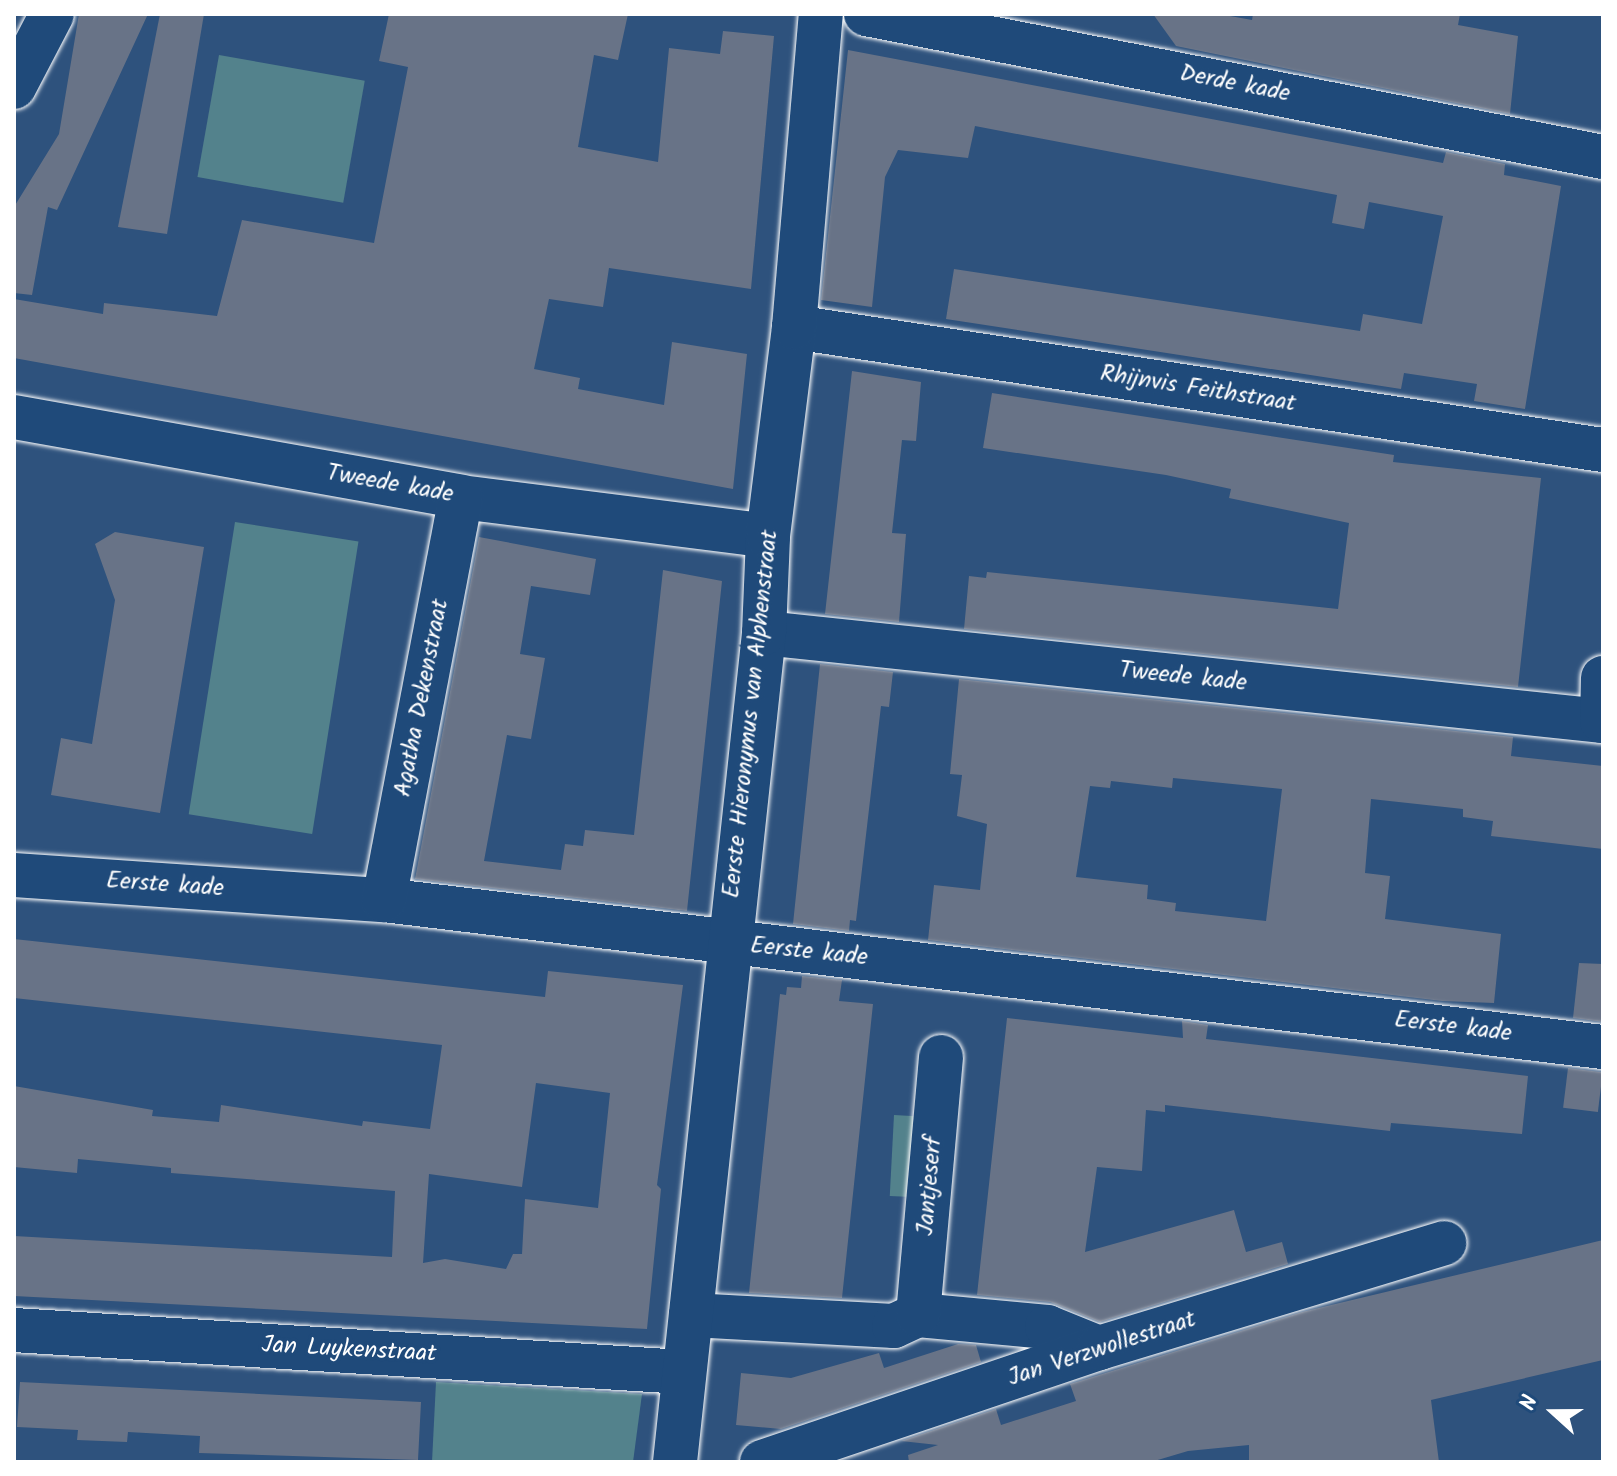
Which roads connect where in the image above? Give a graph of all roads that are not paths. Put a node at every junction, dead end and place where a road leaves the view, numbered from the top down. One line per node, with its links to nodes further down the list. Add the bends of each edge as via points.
1 (52, 14): 4 (street)
2 (821, 14): 6 (street, Eerste Hieronymus van Alphenstraat)
3 (866, 14): 5 (street, Derde kade)
4 (14, 87)
5 (1603, 157)
6 (794, 327): 8 (street, Rhijnvis Feithstraat); 10 (street, Eerste Hieronymus van Alphenstraat)
7 (14, 417): 9 (street, Tweede kade)
8 (1603, 450)
9 (461, 497): 10 (street, Tweede kade); 15 (street, Agatha Dekenstraat)
10 (768, 536): 11 (street, Eerste Hieronymus van Alphenstraat)
11 (764, 633): 13 (street, Tweede kade); 16 (street, Eerste Hieronymus van Alphenstraat)
12 (1603, 678): 13 (street)
13 (1602, 721)
14 (14, 875): 15 (street, Eerste kade)
15 (384, 900): 16 (street, Eerste kade)
16 (727, 944): 17 (street, Eerste kade, via 949,966); 20 (street, Eerste Hieronymus van Alphenstraat)
17 (1603, 1047)
18 (941, 1057): 21 (street, Jantjeserf)
19 (1444, 1243): 23 (street, Jan Verzwollestraat)
20 (691, 1315): 21 (street, via 894,1326); 24 (street, Eerste Hieronymus van Alphenstraat)
21 (918, 1315): 23 (street, via 1047,1327)
22 (14, 1330): 24 (street, Jan Luykenstraat)
23 (1099, 1348): 26 (street, Jan Verzwollestraat)
24 (683, 1372): 25 (street, Eerste Hieronymus van Alphenstraat)
25 (675, 1462)
26 (762, 1462)

